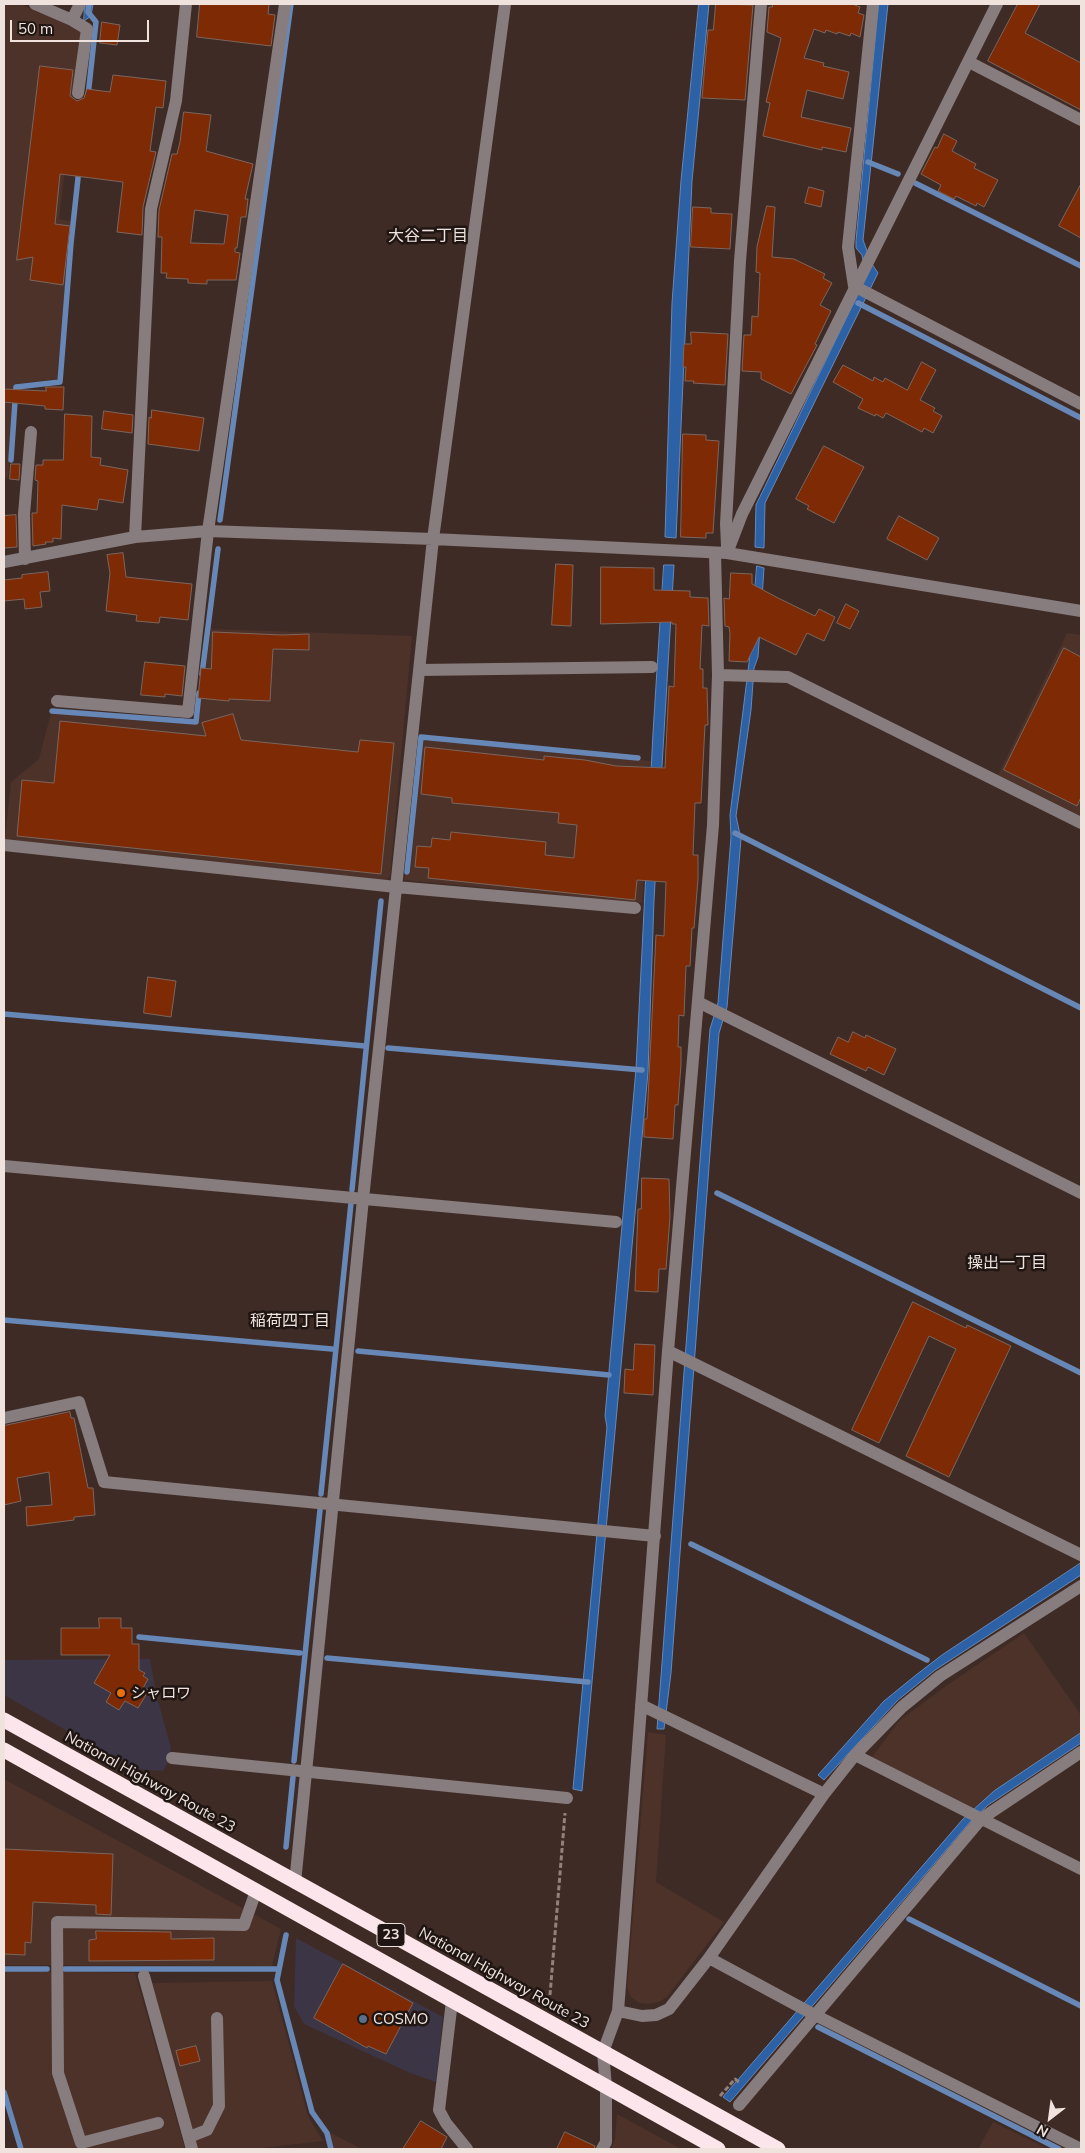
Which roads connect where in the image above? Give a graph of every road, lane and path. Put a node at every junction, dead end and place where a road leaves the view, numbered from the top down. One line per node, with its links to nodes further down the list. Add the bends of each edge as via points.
1 (35, 4): 9 (street)
2 (80, 4): 9 (street)
3 (186, 4): 17 (street, via 176,101 151,209)
4 (285, 4): 16 (street)
5 (505, 4): 18 (street)
6 (761, 4): 19 (street, via 740,271 726,524)
7 (873, 4): 13 (street, via 848,246)
8 (997, 4): 10 (street)
9 (72, 20): 11 (street, via 87,29)
10 (969, 62): 12 (street); 13 (street, via 863,269)
11 (78, 93)
12 (1081, 120)
13 (861, 290): 14 (street); 19 (street)
14 (1081, 404)
15 (31, 432): 20 (street, via 24,514)
16 (208, 531): 17 (street); 18 (street); 26 (street, via 188,712)
17 (135, 537): 20 (street)
18 (433, 539): 19 (street); 24 (street)
19 (721, 553): 22 (street); 25 (street)
20 (25, 558): 21 (street)
21 (4, 562)
22 (1081, 611)
23 (652, 667): 24 (street)
24 (419, 670): 29 (street)
25 (718, 675): 27 (street, via 788,678); 31 (street, via 713,825)
26 (57, 701)
27 (1081, 823)
28 (4, 845): 29 (street)
29 (396, 887): 30 (street); 34 (street)
30 (635, 908)
31 (698, 1002): 33 (street); 36 (street)
32 (4, 1166): 34 (street)
33 (1081, 1193)
34 (363, 1199): 35 (street); 38 (street)
35 (616, 1222)
36 (668, 1351): 39 (street); 40 (street)
37 (4, 1418): 38 (street, via 79,1402 104,1482)
38 (334, 1505): 39 (street); 48 (street)
39 (654, 1536): 42 (street)
40 (1081, 1555)
41 (1081, 1586): 46 (street, via 940,1676 902,1707)
42 (641, 1705): 49 (street); 59 (street)
43 (4, 1720): 53 (highway, National Highway Route 23 / 23)
44 (4, 1750): 54 (highway, 23)
45 (1081, 1752): 51 (street)
46 (855, 1755): 49 (street); 51 (street)
47 (172, 1758): 48 (street)
48 (306, 1772): 50 (street); 53 (street)
49 (824, 1794): 55 (street)
50 (566, 1798): 57 (path)
51 (980, 1818): 52 (street); 60 (street)
52 (1081, 1869)
53 (295, 1883): 62 (highway, National Highway Route 23 / 23)
54 (256, 1891): 58 (highway, 23); 67 (street, via 244,1925 57,1922 58,2073 81,2143)
55 (709, 1958): 59 (street, via 669,2009 642,2016); 60 (street)
56 (144, 1976): 68 (street)
57 (550, 1995)
58 (452, 2001): 64 (highway, 23); 69 (street, via 439,2110)
59 (618, 2011): 62 (street)
60 (813, 2014): 66 (street); 73 (street)
61 (217, 2018): 68 (street, via 218,2106 207,2130)
62 (603, 2052): 64 (street); 72 (highway, National Highway Route 23 / 23)
63 (737, 2080): 65 (path)
64 (606, 2087): 70 (street, via 606,2142); 71 (highway, 23)
65 (720, 2096)
66 (739, 2105)
67 (158, 2123)
68 (190, 2143)
69 (467, 2149)
70 (602, 2149)
71 (718, 2149)
72 (778, 2149)
73 (1081, 2149)

